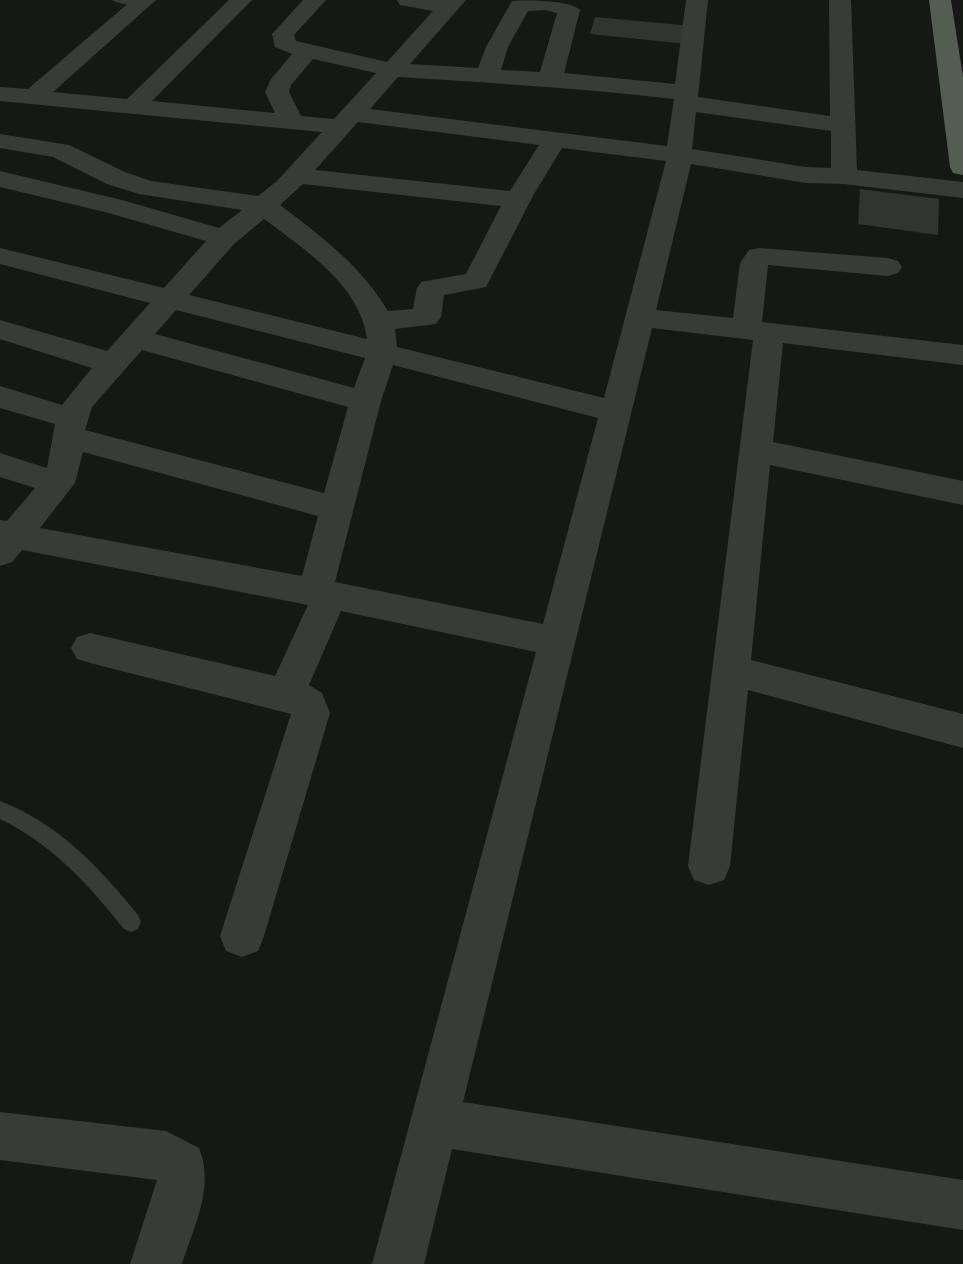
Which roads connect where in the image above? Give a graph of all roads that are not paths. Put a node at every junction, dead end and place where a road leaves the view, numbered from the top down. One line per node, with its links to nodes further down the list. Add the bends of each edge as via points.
1 (117, 0): 8 (lane)
2 (241, 0): 17 (street)
3 (315, 0): 10 (street, via 281,38 288,46)
4 (408, 0): 9 (street)
5 (697, 0): 16 (street)
6 (840, 0): 20 (street)
7 (940, 0): 24 (main road)
8 (143, 1): 15 (street)
9 (452, 3): 11 (street)
10 (308, 50): 11 (street); 19 (street, via 277,92)
11 (393, 70): 12 (street); 18 (street)
12 (486, 78): 13 (street); 13 (street, via 508,26 520,6 527,4 569,10)
13 (550, 80): 16 (street)
14 (0, 94): 15 (street)
15 (32, 98): 17 (street)
16 (687, 98): 20 (street); 23 (street)
17 (133, 107): 19 (street)
18 (348, 120): 19 (street); 21 (street); 25 (street)
19 (292, 122)
20 (844, 125): 26 (street)
21 (555, 139): 23 (street); 29 (street)
22 (1, 141): 30 (street, via 60,150 140,186)
23 (679, 155): 26 (street, via 806,175); 35 (street)
24 (963, 167)
25 (297, 176): 29 (street); 30 (street)
26 (844, 176): 28 (street)
27 (0, 179): 31 (street)
28 (963, 190)
29 (518, 200): 38 (street, via 476,281 431,288 426,317)
30 (263, 205): 31 (street); 38 (street, via 349,276)
31 (224, 238): 34 (street)
32 (0, 256): 34 (street)
33 (888, 267): 37 (street, via 760,256 754,263)
34 (169, 299): 38 (street); 39 (street)
35 (640, 317): 37 (street); 44 (street)
36 (0, 329): 41 (street)
37 (757, 330): 40 (street); 46 (street)
38 (381, 336): 43 (street); 44 (street)
39 (134, 338): 41 (street); 43 (street)
40 (963, 355)
41 (111, 363): 45 (street, via 79,402)
42 (0, 397): 45 (street)
43 (365, 401): 50 (street)
44 (616, 412): 53 (street)
45 (69, 427): 48 (street); 50 (street)
46 (754, 450): 49 (street); 55 (street)
47 (0, 465): 48 (street)
48 (58, 483): 51 (street)
49 (963, 493)
50 (337, 509): 52 (street)
51 (4, 541): 52 (street)
52 (323, 594): 53 (street); 56 (street)
53 (557, 642): 62 (street)
54 (90, 648): 56 (street)
55 (731, 670): 57 (street); 59 (street)
56 (286, 694): 61 (street, via 308,705 311,713)
57 (963, 731)
58 (0, 810): 60 (lane, via 66,849)
59 (709, 866)
60 (131, 922)
61 (242, 936)
62 (435, 1122): 64 (street); 66 (street)
63 (0, 1136): 65 (street, via 166,1156 182,1165 182,1183)
64 (963, 1205)
65 (156, 1264)
66 (398, 1264)

